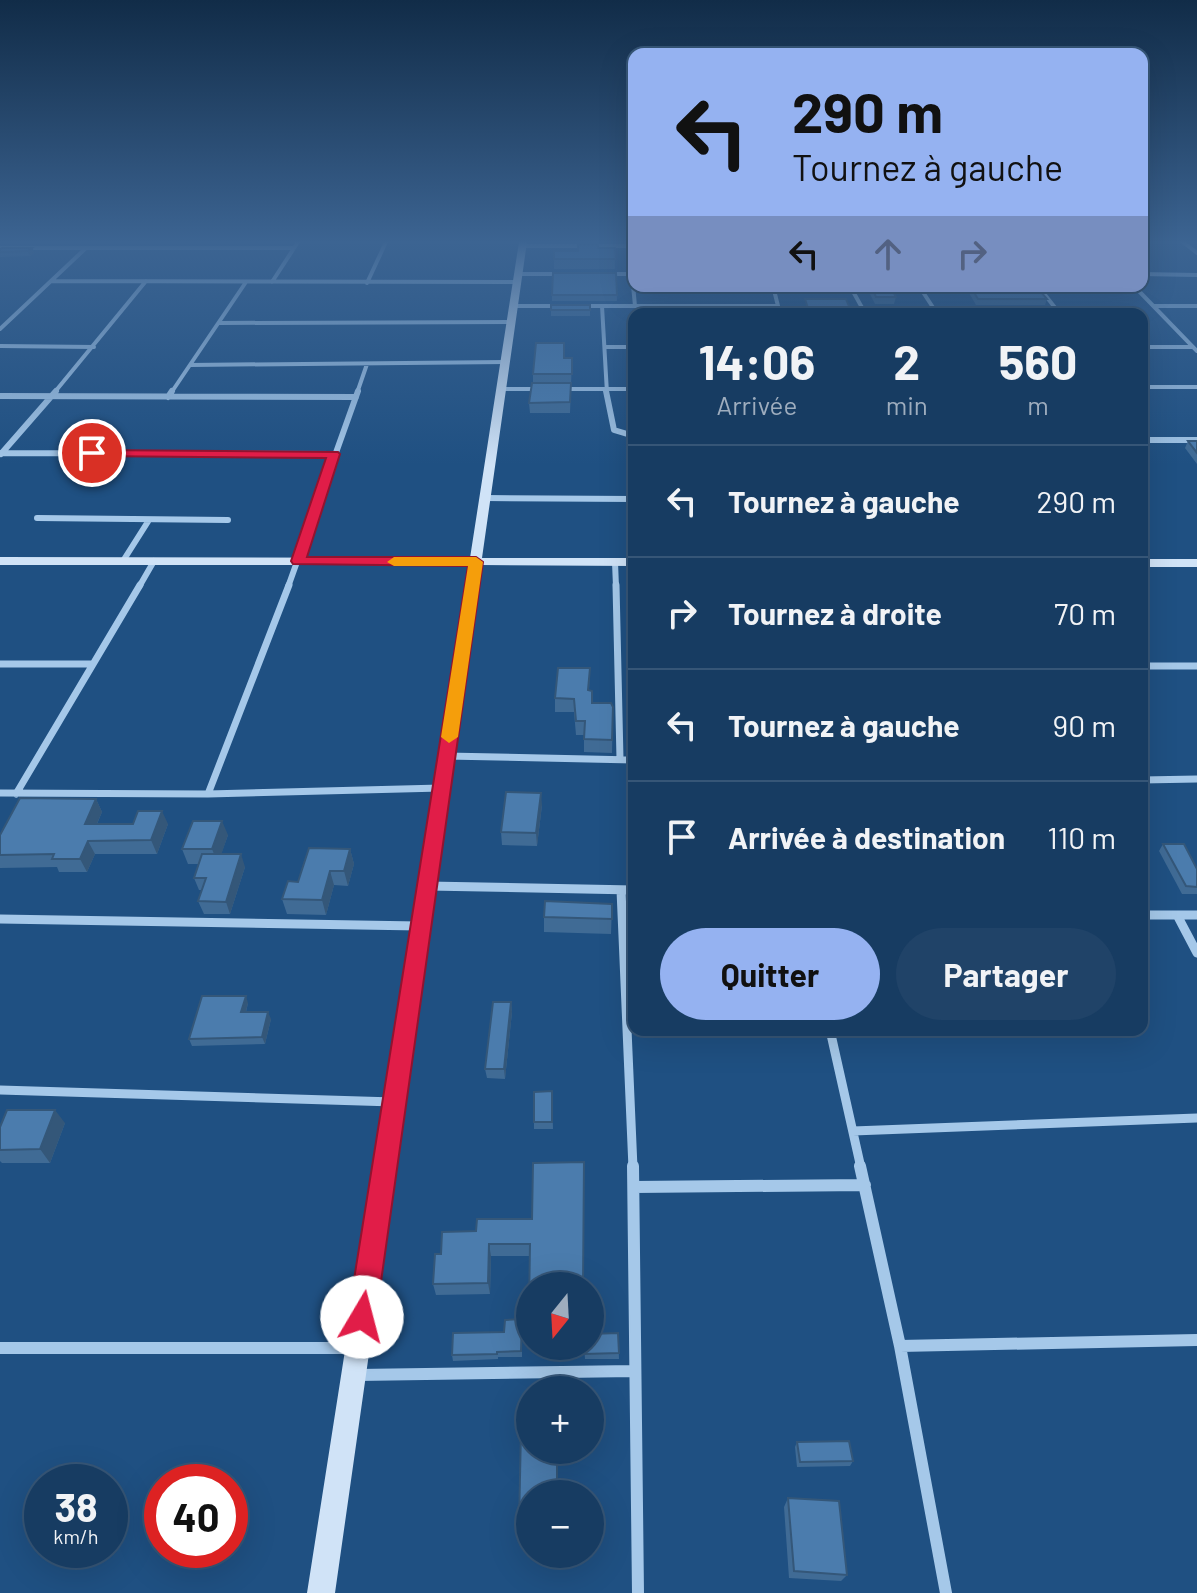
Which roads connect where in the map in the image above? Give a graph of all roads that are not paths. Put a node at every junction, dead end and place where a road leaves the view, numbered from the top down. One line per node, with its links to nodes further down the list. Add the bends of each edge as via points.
1 (118, 316): 9 (street)
2 (223, 316): 7 (street)
3 (437, 316): 7 (street)
4 (513, 316): 14 (street)
5 (603, 316): 10 (street)
6 (1164, 316): 13 (street)
7 (219, 323): 16 (street)
8 (0, 346): 9 (street)
9 (94, 347): 23 (street)
10 (605, 347): 11 (street); 21 (street)
11 (628, 347)
12 (1148, 347): 13 (street)
13 (1195, 349)
14 (505, 362): 15 (street); 19 (street)
15 (367, 364): 16 (street); 25 (street)
16 (190, 365): 24 (street)
17 (1148, 387): 18 (street)
18 (1197, 387)
19 (501, 389): 21 (street); 31 (street)
20 (628, 389): 21 (street)
21 (606, 390): 26 (street, via 614,430)
22 (0, 396): 23 (street)
23 (49, 396): 24 (street); 29 (street)
24 (168, 397): 25 (street)
25 (356, 397): 30 (street)
26 (628, 435)
27 (1148, 440): 28 (street)
28 (1197, 440)
29 (1, 454): 30 (street)
30 (334, 454): 39 (street)
31 (485, 498): 32 (street); 40 (street)
32 (628, 499)
33 (37, 518): 34 (street)
34 (149, 520): 35 (street); 37 (street)
35 (228, 520)
36 (0, 561): 37 (street)
37 (123, 561): 38 (street)
38 (154, 561): 39 (street); 46 (street)
39 (298, 561): 40 (street); 57 (street)
40 (476, 562): 41 (street); 49 (street)
41 (615, 562): 42 (street); 50 (street)
42 (628, 562)
43 (1148, 563): 44 (street)
44 (1197, 563)
45 (0, 664): 46 (street)
46 (93, 664): 56 (street)
47 (1148, 666): 48 (street)
48 (1197, 666)
49 (446, 756): 50 (street); 54 (street)
50 (620, 759): 51 (street)
51 (628, 760)
52 (1197, 779): 53 (street)
53 (1148, 780)
54 (441, 788): 57 (street); 58 (street)
55 (0, 793): 56 (street)
56 (16, 794): 57 (street)
57 (208, 794)
58 (427, 886): 59 (street); 64 (street)
59 (628, 890)
60 (1148, 915): 61 (street)
61 (1177, 915): 62 (street); 65 (street)
62 (1197, 915)
63 (0, 919): 64 (street)
64 (421, 926): 69 (street)
65 (1197, 953)
66 (631, 1036): 73 (street)
67 (831, 1036): 71 (street)
68 (0, 1090): 69 (street)
69 (394, 1102): 77 (street)
70 (1197, 1118): 71 (street)
71 (853, 1131): 72 (street)
72 (865, 1185): 73 (street); 75 (street)
73 (634, 1187): 78 (street)
74 (1197, 1340): 75 (street)
75 (900, 1346): 82 (street)
76 (0, 1348): 77 (street)
77 (357, 1348): 79 (street)
78 (634, 1371): 79 (street); 81 (street)
79 (354, 1375): 80 (street)
80 (321, 1593)
81 (638, 1593)
82 (946, 1593)

